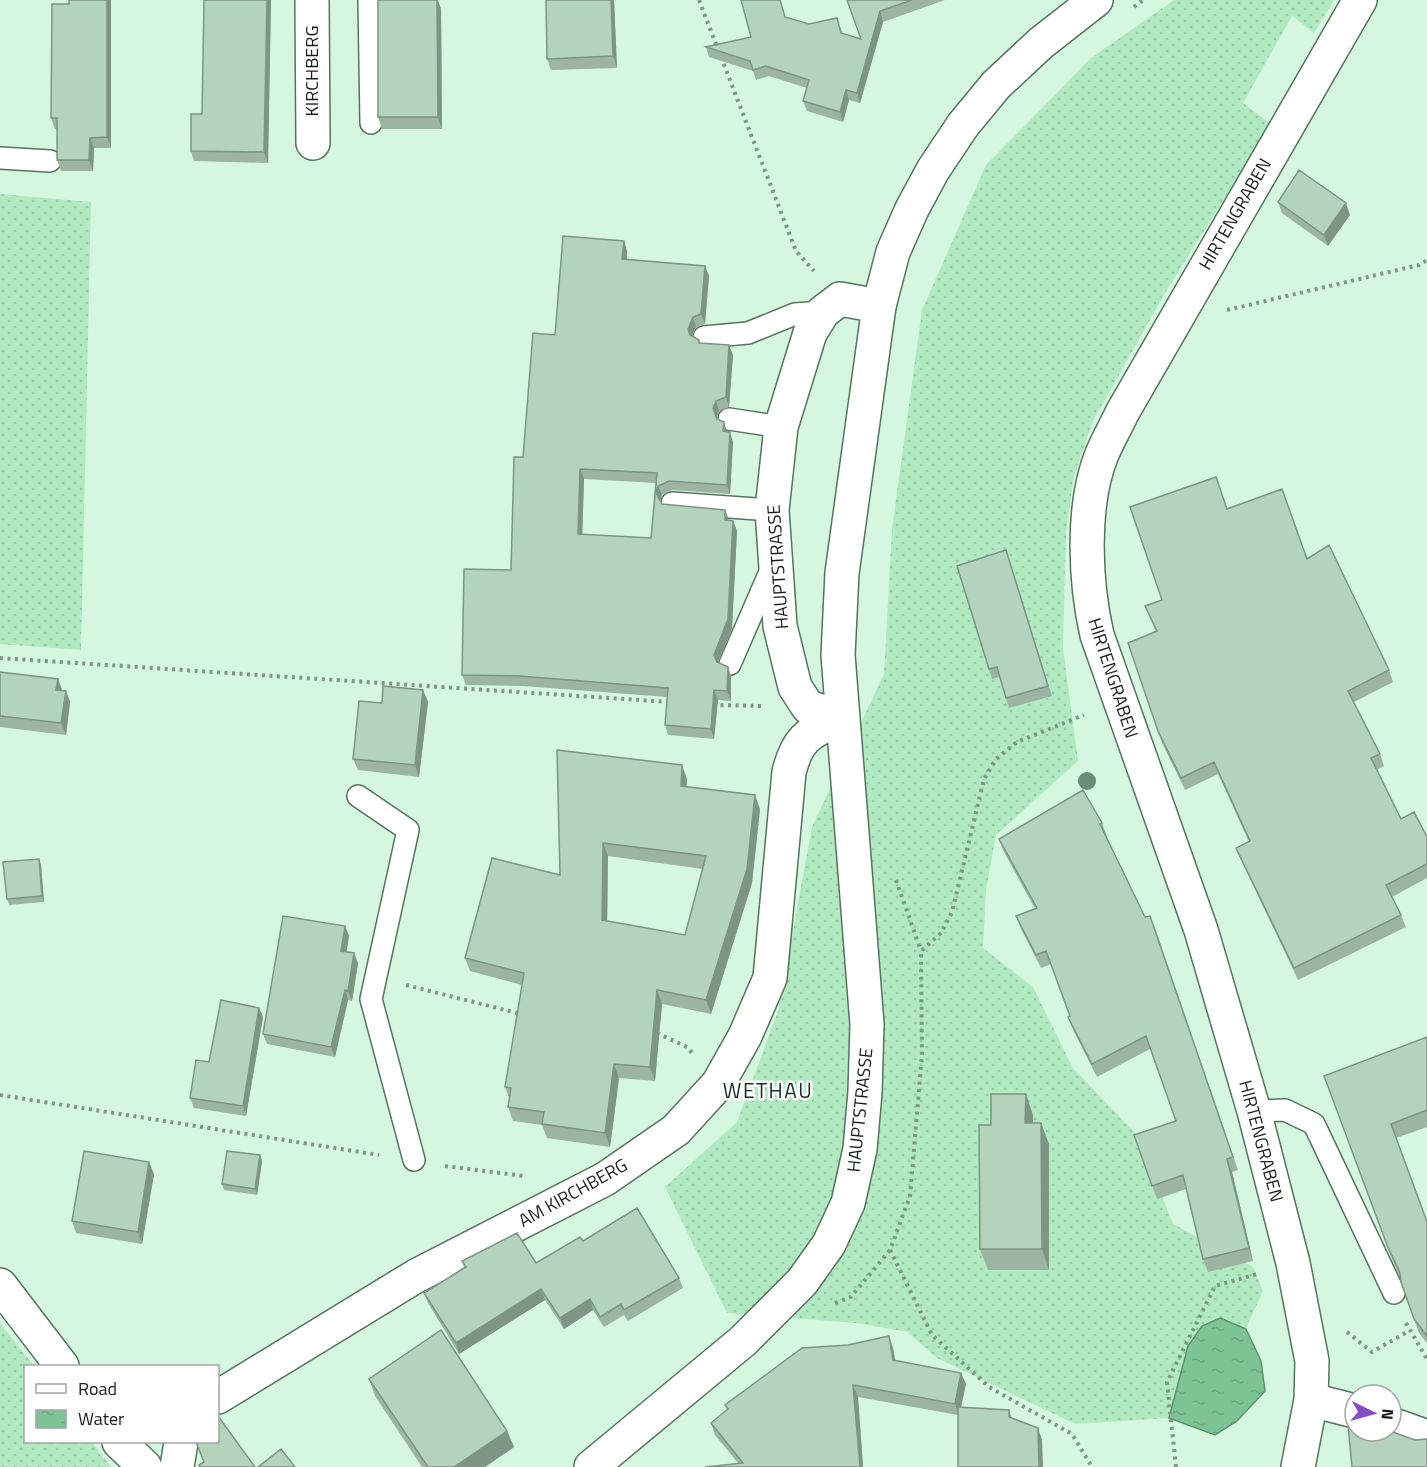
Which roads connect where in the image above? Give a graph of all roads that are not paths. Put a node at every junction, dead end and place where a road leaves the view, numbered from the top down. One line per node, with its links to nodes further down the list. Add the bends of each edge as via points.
1 (312, 0): 6 (street, KIRCHBERG)
2 (369, 0): 5 (lane)
3 (1360, 0): 20 (street, HIRTENGRABEN, via 1184,301 1101,456 1089,510 1088,595 1096,635 1201,930)
4 (1093, 1): 10 (street, HAUPTSTRASSE, via 996,85 963,125 912,209 893,252)
5 (371, 123)
6 (313, 143)
7 (0, 158): 8 (lane)
8 (50, 161)
9 (832, 306): 10 (street); 11 (lane, via 795,314 747,333); 13 (street, HAUPTSTRASSE, via 810,333)
10 (879, 306): 18 (street, HAUPTSTRASSE, via 842,573 838,655)
11 (704, 337)
12 (729, 419): 13 (lane)
13 (781, 427): 15 (street, HAUPTSTRASSE)
14 (672, 503): 15 (lane)
15 (772, 510): 16 (street, HAUPTSTRASSE)
16 (774, 561): 17 (lane); 18 (street, HAUPTSTRASSE, via 780,626 795,687 808,707)
17 (730, 664)
18 (841, 717): 25 (street, AM KIRCHBERG, via 805,735 794,753 770,978 745,1036 718,1084 676,1130 605,1179 416,1276); 34 (street, HAUPTSTRASSE, via 867,1024 860,1149 848,1203 829,1244 802,1282 743,1341)
19 (358, 796): 21 (lane, via 408,830 371,999)
20 (1254, 1111): 23 (lane, via 1285,1110 1314,1124); 26 (street, HIRTENGRABEN, via 1302,1305 1312,1361)
21 (414, 1160)
22 (0, 1285): 24 (street)
23 (1394, 1293)
24 (61, 1365)
25 (219, 1396)
26 (1311, 1400): 27 (street); 35 (street, HIRTENGRABEN)
27 (1343, 1408)
28 (1403, 1428): 29 (street)
29 (1427, 1437)
30 (120, 1443): 32 (street)
31 (181, 1443): 33 (street)
32 (145, 1467)
33 (177, 1467)
34 (591, 1467)
35 (1298, 1467)

